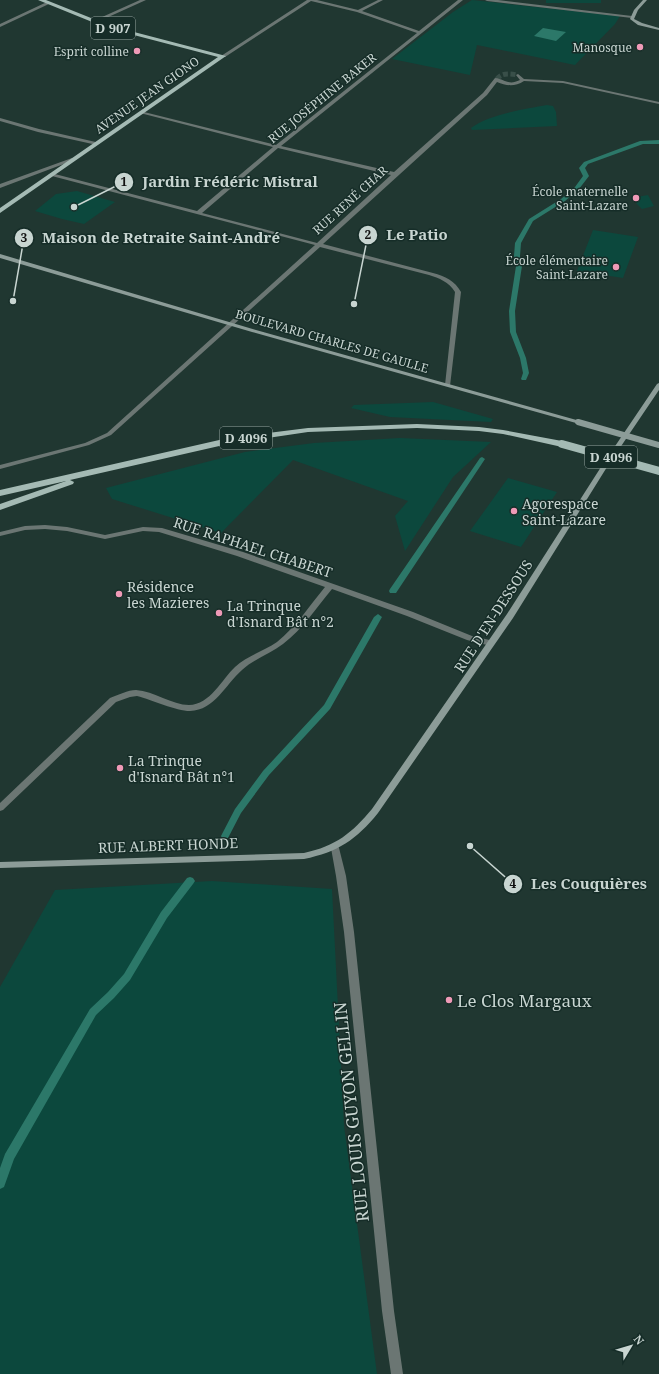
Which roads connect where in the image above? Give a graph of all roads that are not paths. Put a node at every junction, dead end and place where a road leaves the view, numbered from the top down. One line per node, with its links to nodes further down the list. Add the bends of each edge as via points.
1 (41, 0): 9 (main road, D 907)
2 (144, 0): 13 (street)
3 (311, 0): 11 (street); 17 (street, AVENUE JEAN GIONO)
4 (380, 0): 11 (street)
5 (461, 0): 16 (street, RUE JOSÉPHINE BAKER)
6 (487, 0): 10 (street)
7 (544, 0): 10 (street)
8 (645, 0): 12 (street)
9 (49, 3): 13 (main road, D 907); 14 (street)
10 (536, 6): 12 (street)
11 (358, 11): 16 (street)
12 (632, 17): 15 (street, via 633,21)
13 (94, 22): 17 (main road, D 907)
14 (0, 26)
15 (659, 29)
16 (419, 32): 24 (street, RUE JOSÉPHINE BAKER)
17 (223, 56): 21 (main road, AVENUE JEAN GIONO)
18 (507, 84): 19 (street, RUE RENÉ CHAR); 19 (street, RUE RENÉ CHAR, via 497,79); 20 (street, RUE RENÉ CHAR, via 516,84 521,77 549,80)
19 (485, 94): 26 (street, RUE RENÉ CHAR)
20 (659, 103)
21 (142, 112): 23 (main road, AVENUE JEAN GIONO); 24 (street)
22 (0, 118): 23 (street, via 38,130)
23 (97, 143): 25 (main road, AVENUE JEAN GIONO)
24 (277, 146): 26 (street); 30 (street, RUE JOSÉPHINE BAKER)
25 (74, 159): 27 (main road, AVENUE JEAN GIONO); 28 (street)
26 (395, 174): 31 (street, RUE RENÉ CHAR)
27 (51, 175): 29 (main road, AVENUE JEAN GIONO); 30 (street)
28 (0, 186)
29 (0, 211)
30 (198, 213): 31 (street)
31 (318, 245): 33 (street, RUE RENÉ CHAR); 34 (street, via 440,277 454,286 458,292)
32 (0, 256): 33 (street, BOULEVARD CHARLES DE GAULLE)
33 (231, 324): 34 (street, BOULEVARD CHARLES DE GAULLE); 37 (street, RUE RENÉ CHAR, via 108,434 87,444)
34 (448, 385): 36 (street, BOULEVARD CHARLES DE GAULLE, bridge)
35 (659, 385): 44 (street, RUE D'EN-DESSOUS)
36 (659, 445)
37 (0, 467)
38 (115, 467): 39 (main road, D 4096, bridge, via 193,448 267,435 308,430 417,426 503,432 562,444); 40 (main road, D 4096); 41 (main road, D 4096)
39 (659, 471)
40 (0, 493)
41 (0, 507)
42 (0, 534): 43 (street, RUE RAPHAEL CHABERT, via 18,529 45,527 105,537 143,528 159,530 240,554)
43 (330, 586): 44 (street, RUE RAPHAEL CHABERT, via 470,638); 45 (street, via 288,636 240,667 208,702 190,708 137,693 117,698)
44 (491, 643): 46 (street, RUE D'EN-DESSOUS, via 376,811 364,826)
45 (0, 808)
46 (335, 848): 47 (street, RUE ALBERT HONDE, via 304,856); 48 (street, RUE LOUIS GUYON GELLIN, via 349,932 388,1310)
47 (0, 865)
48 (397, 1374)

